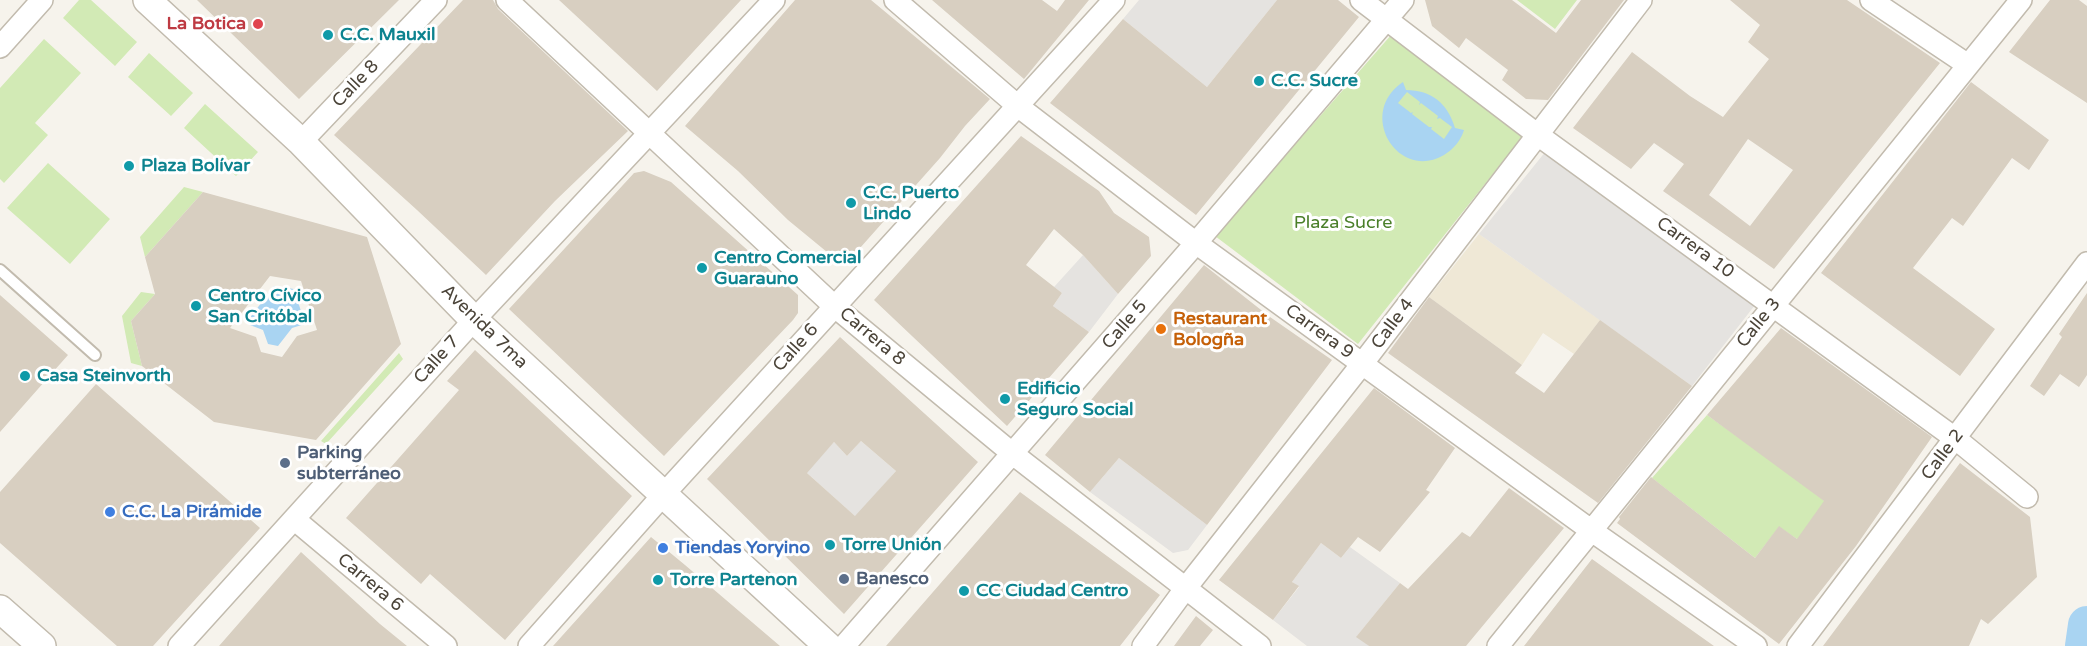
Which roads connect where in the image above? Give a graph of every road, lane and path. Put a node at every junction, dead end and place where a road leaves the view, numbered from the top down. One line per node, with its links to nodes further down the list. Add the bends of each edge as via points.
1 (42, 0): 14 (street)
2 (147, 0): 19 (street, Avenida 7ma)
3 (436, 0): 19 (street, Calle 8)
4 (507, 0): 17 (street, Carrera 8)
5 (774, 0): 17 (street, Calle 7)
6 (895, 0): 16 (street, Carrera 9)
7 (1114, 0): 16 (street, Calle 6)
8 (1361, 0): 13 (street, Carrera 10)
9 (1403, 0): 13 (street, Calle 5)
10 (1641, 0): 18 (street, Calle 4)
11 (1871, 0): 15 (street)
12 (2021, 0): 15 (street, Calle 3)
13 (1386, 21): 18 (street, Carrera 10); 20 (street, Calle 5)
14 (0, 47)
15 (1968, 65): 23 (street, Calle 3)
16 (1018, 107): 20 (street, Carrera 9); 24 (street, Calle 6)
17 (650, 133): 24 (street, Carrera 8); 25 (street, Calle 7)
18 (1538, 135): 23 (street, Carrera 10); 27 (street, Calle 4)
19 (301, 142): 25 (street, Avenida 7ma)
20 (1196, 243): 27 (street, Carrera 9); 29 (street, Calle 5)
21 (2087, 263): 28 (street, Calle 2)
22 (0, 270): 26 (lane)
23 (1774, 305): 28 (street, Carrera 10); 33 (street, Calle 3)
24 (834, 306): 29 (street, Carrera 8); 30 (street, Calle 6)
25 (474, 320): 30 (street, Avenida 7ma); 32 (street, Calle 7)
26 (94, 354)
27 (1362, 364): 33 (street, Carrera 9); 34 (street, Calle 4)
28 (1956, 439): 31 (street, Carrera 10); 46 (street, Calle 2)
29 (1013, 454): 34 (street, Carrera 8); 41 (street, Calle 5)
30 (663, 495): 39 (street, Calle 6); 40 (street, Avenida 7ma)
31 (2027, 497)
32 (294, 519): 37 (street, Calle 7); 38 (street, Carrera 6)
33 (1592, 531): 44 (street, Calle 3); 45 (street, Carrera 9)
34 (1185, 589): 42 (street, Calle 4); 43 (street, Carrera 8)
35 (0, 609): 36 (street)
36 (42, 646)
37 (179, 646)
38 (446, 646)
39 (530, 646)
40 (828, 646)
41 (844, 646)
42 (1143, 646)
43 (1260, 646)
44 (1498, 646)
45 (1756, 646)
46 (1798, 646)

